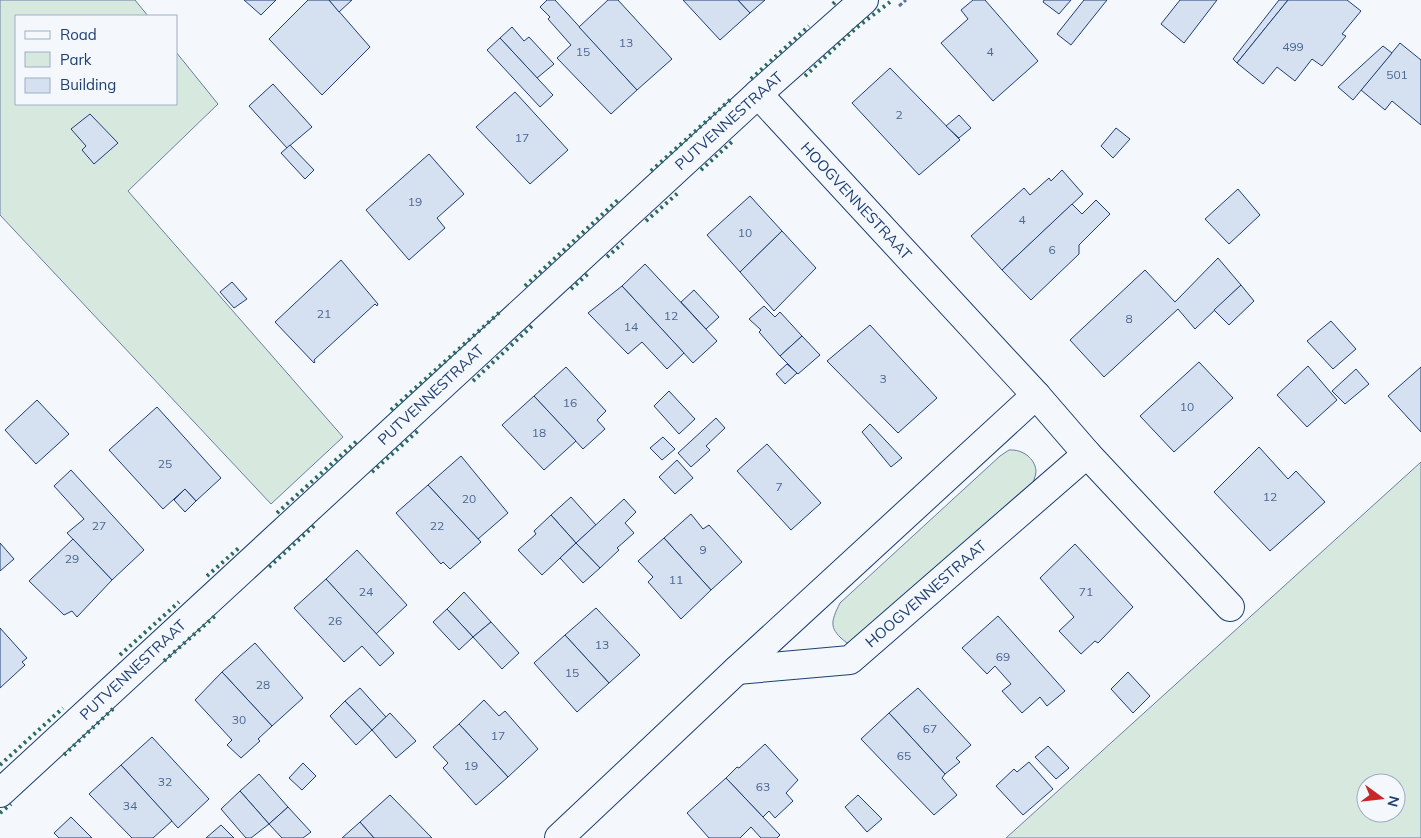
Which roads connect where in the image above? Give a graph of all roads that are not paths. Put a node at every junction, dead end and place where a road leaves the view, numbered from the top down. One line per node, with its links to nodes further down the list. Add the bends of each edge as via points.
1 (864, 0): 2 (street, PUTVENNESTRAAT)
2 (758, 94): 3 (street, HOOGVENNESTRAAT); 7 (street, PUTVENNESTRAAT)
3 (1036, 395): 4 (street, HOOGVENNESTRAAT); 6 (street)
4 (1087, 454): 5 (street, HOOGVENNESTRAAT); 6 (street, HOOGVENNESTRAAT, via 850,660)
5 (1230, 607)
6 (737, 670): 8 (street)
7 (0, 793)
8 (559, 838)

